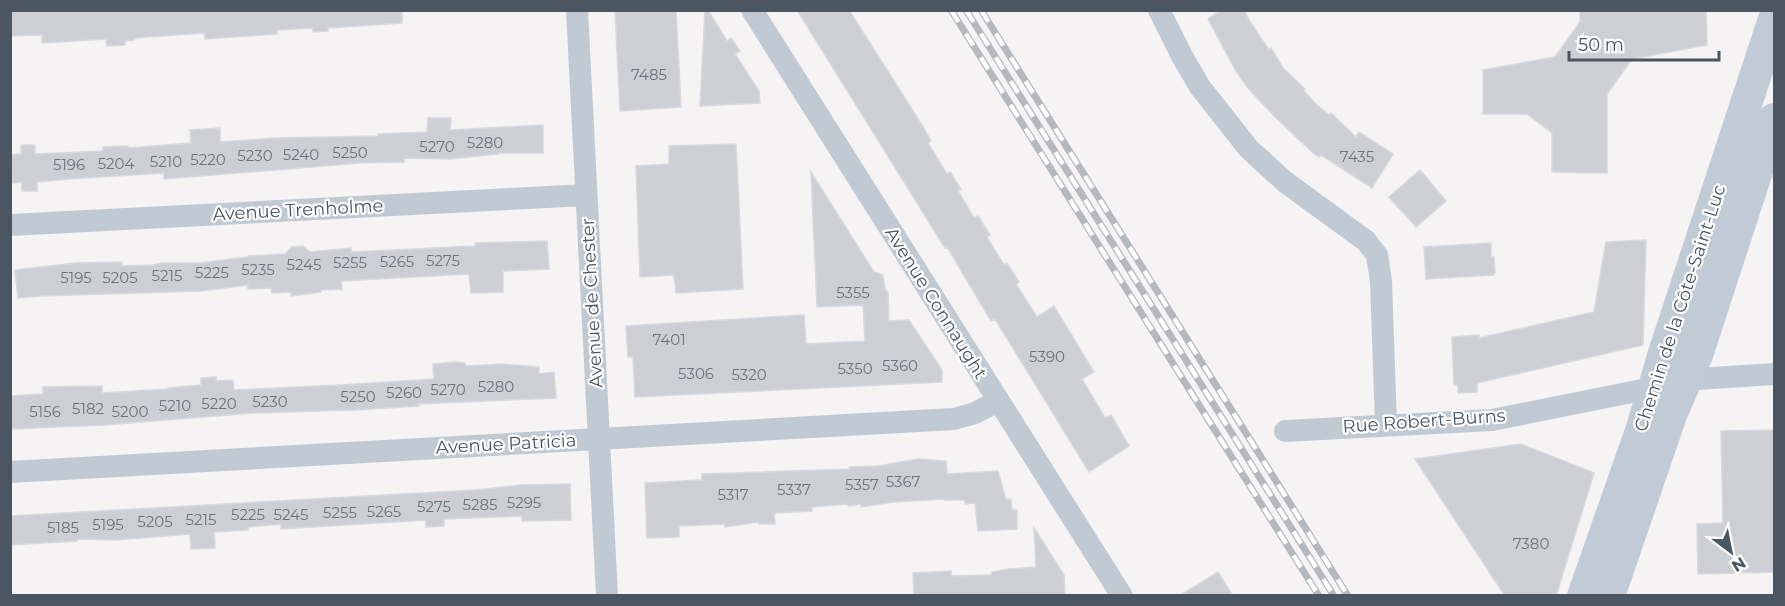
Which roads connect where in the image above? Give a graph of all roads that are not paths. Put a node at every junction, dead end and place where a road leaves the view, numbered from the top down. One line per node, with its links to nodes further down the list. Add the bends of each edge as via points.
1 (576, 10): 6 (street, Avenue de Chester)
2 (752, 10): 10 (street, Avenue Connaught)
3 (1159, 10): 11 (street, via 1200,87 1249,149 1284,181 1366,241 1377,255)
4 (1774, 19): 9 (main road, Chemin de la Côte-Saint-Luc, via 1664,353)
5 (1774, 119): 9 (main road, Chemin de la Côte-Saint-Luc, via 1700,344)
6 (586, 195): 7 (street, Avenue Trenholme); 13 (street, Avenue de Chester)
7 (10, 225)
8 (1774, 374): 9 (street, Rue Robert-Burns, via 1707,378)
9 (1669, 385): 11 (street, Rue Robert-Burns, via 1492,420); 17 (main road, Chemin de la Côte-Saint-Luc, via 1642,428); 18 (main road, Chemin de la Côte-Saint-Luc, via 1671,415)
10 (998, 401): 13 (street, Avenue Patricia, via 954,419); 16 (street, Avenue Connaught)
11 (1386, 425): 12 (street, Rue Robert-Burns)
12 (1285, 431)
13 (599, 439): 14 (street, Avenue Patricia); 15 (street, Avenue de Chester)
14 (10, 472)
15 (607, 596)
16 (1122, 596)
17 (1582, 596)
18 (1609, 596)

